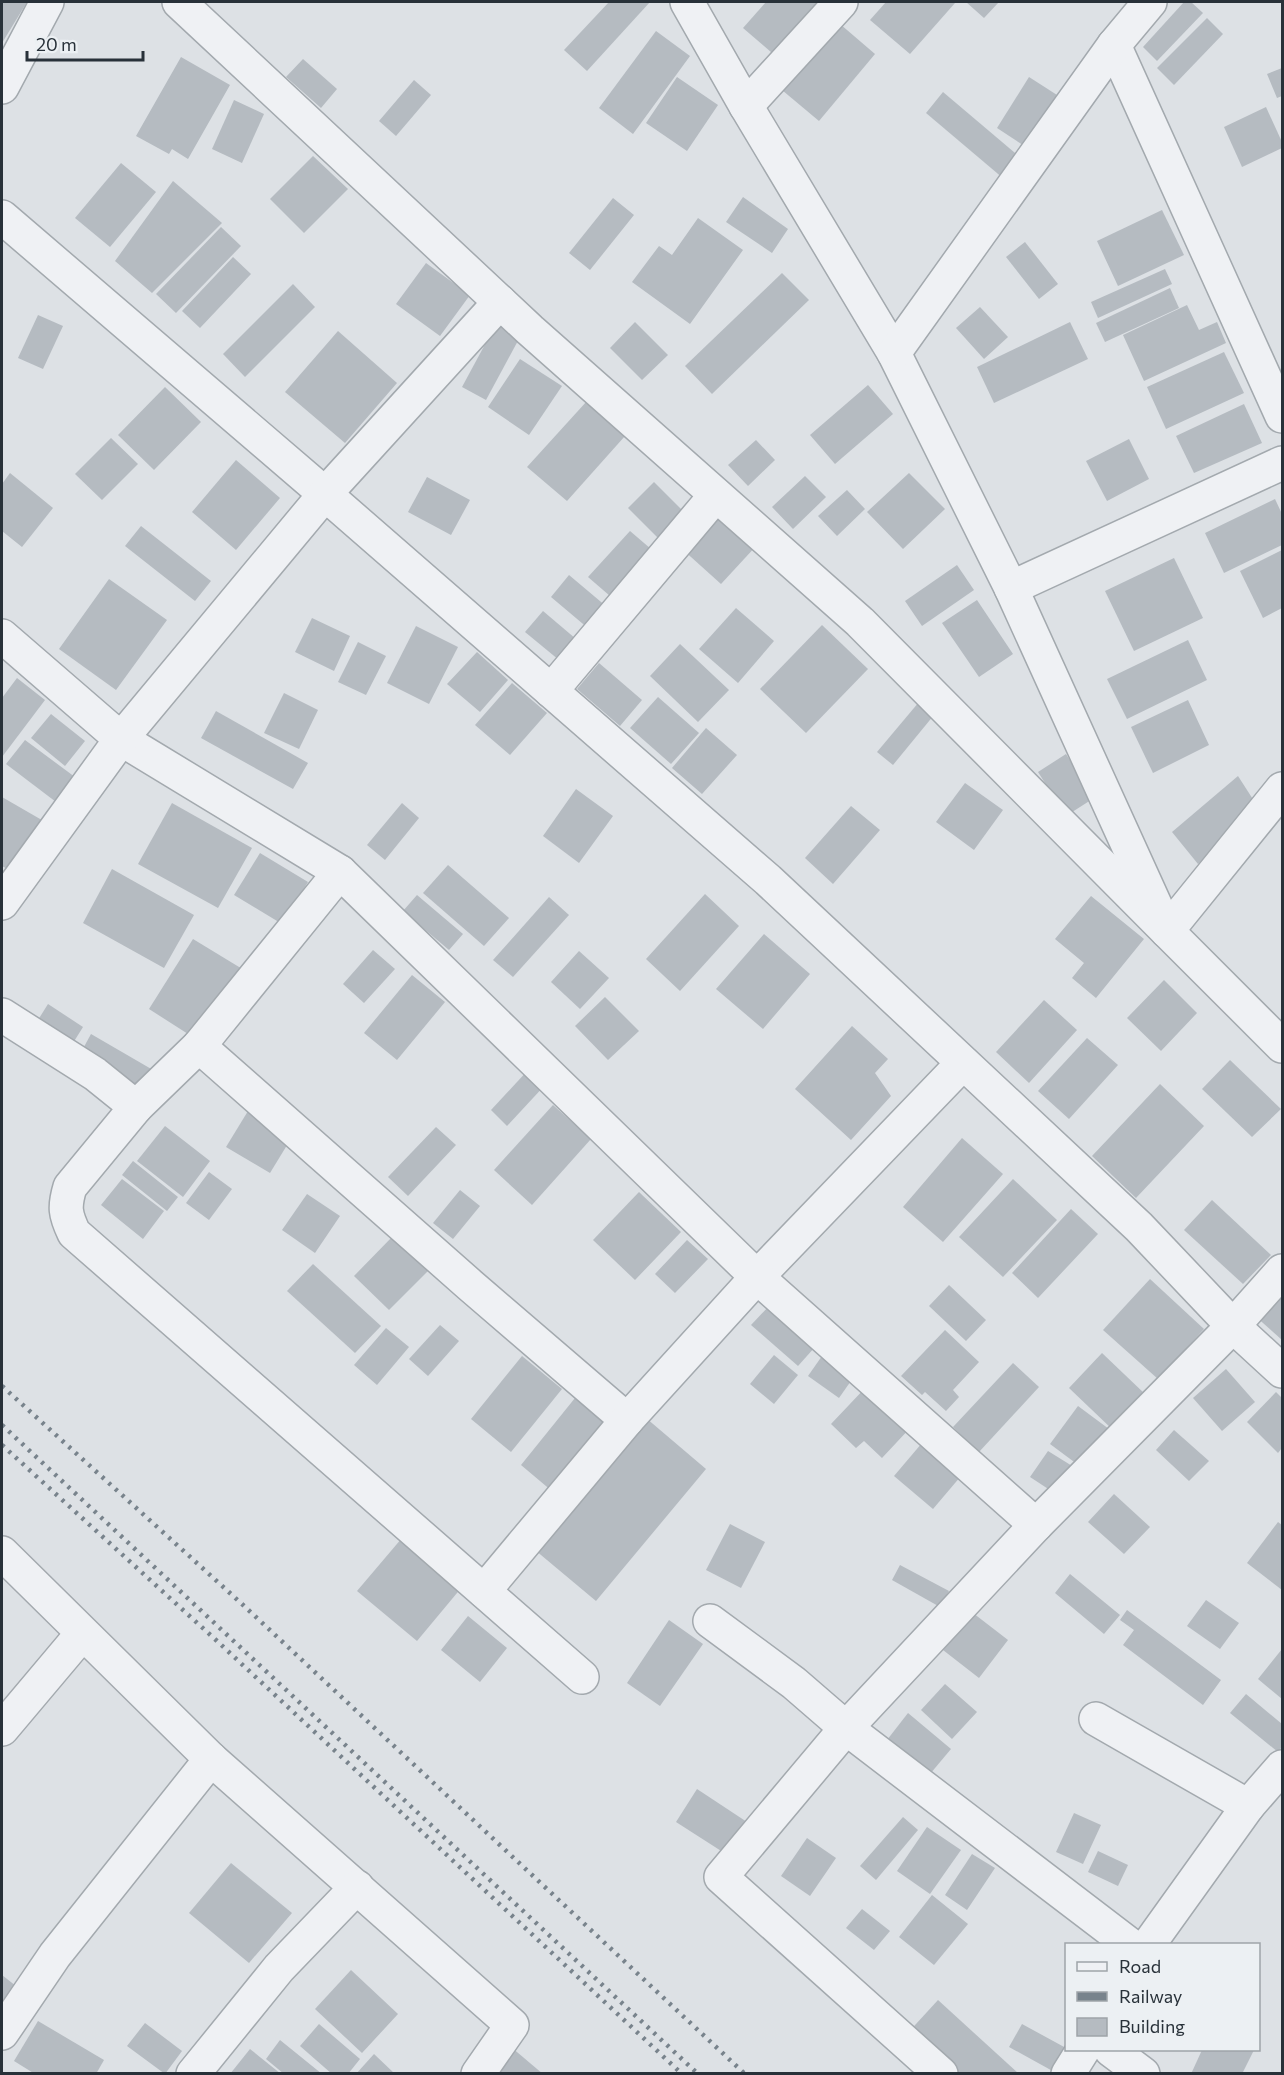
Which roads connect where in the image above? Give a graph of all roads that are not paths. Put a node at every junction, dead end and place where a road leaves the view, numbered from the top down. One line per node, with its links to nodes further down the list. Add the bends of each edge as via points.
1 (47, 2): 7 (street)
2 (178, 2): 10 (street)
3 (687, 2): 8 (street)
4 (841, 2): 8 (street)
5 (1150, 2): 6 (street)
6 (1114, 45): 11 (street); 12 (street)
7 (2, 87)
8 (746, 106): 11 (street)
9 (2, 217): 14 (street)
10 (500, 302): 14 (street); 15 (street)
11 (894, 353): 16 (street)
12 (1282, 416)
13 (1282, 463): 16 (street)
14 (325, 494): 18 (street); 19 (street)
15 (716, 495): 18 (street); 23 (street, via 860,622)
16 (1011, 588): 23 (street)
17 (2, 636): 19 (street)
18 (551, 691): 27 (street, via 768,880)
19 (121, 740): 21 (street); 22 (street)
20 (1282, 789): 23 (street)
21 (340, 872): 25 (street); 30 (street)
22 (2, 903)
23 (1167, 931): 26 (street)
24 (2, 1015): 28 (street, via 95,1074)
25 (199, 1046): 28 (street); 33 (street)
26 (1282, 1046)
27 (963, 1063): 30 (street); 31 (street, via 1139,1227)
28 (136, 1107): 36 (street, via 70,1187 65,1203 74,1233)
29 (1282, 1270): 31 (street)
30 (757, 1277): 33 (street); 34 (street)
31 (1233, 1326): 32 (street); 34 (street)
32 (1282, 1371)
33 (627, 1420): 36 (street)
34 (1036, 1525): 41 (street)
35 (2, 1553): 38 (street)
36 (484, 1591): 39 (street)
37 (710, 1621): 41 (street, via 794,1683)
38 (82, 1634): 42 (street); 43 (street)
39 (582, 1677)
40 (1096, 1719): 45 (street)
41 (846, 1728): 47 (street); 54 (street, via 721,1877)
42 (2, 1729)
43 (211, 1759): 46 (street); 49 (street, via 55,1955)
44 (1282, 1767): 45 (street)
45 (1248, 1806): 48 (street)
46 (357, 1887): 52 (street, via 279,1968); 53 (street, via 512,2025)
47 (1129, 1943)
48 (1150, 1943)
49 (2, 2033)
50 (1082, 2051): 55 (street)
51 (1114, 2051): 56 (street)
52 (193, 2073)
53 (478, 2073)
54 (941, 2073)
55 (1068, 2073)
56 (1143, 2073)

